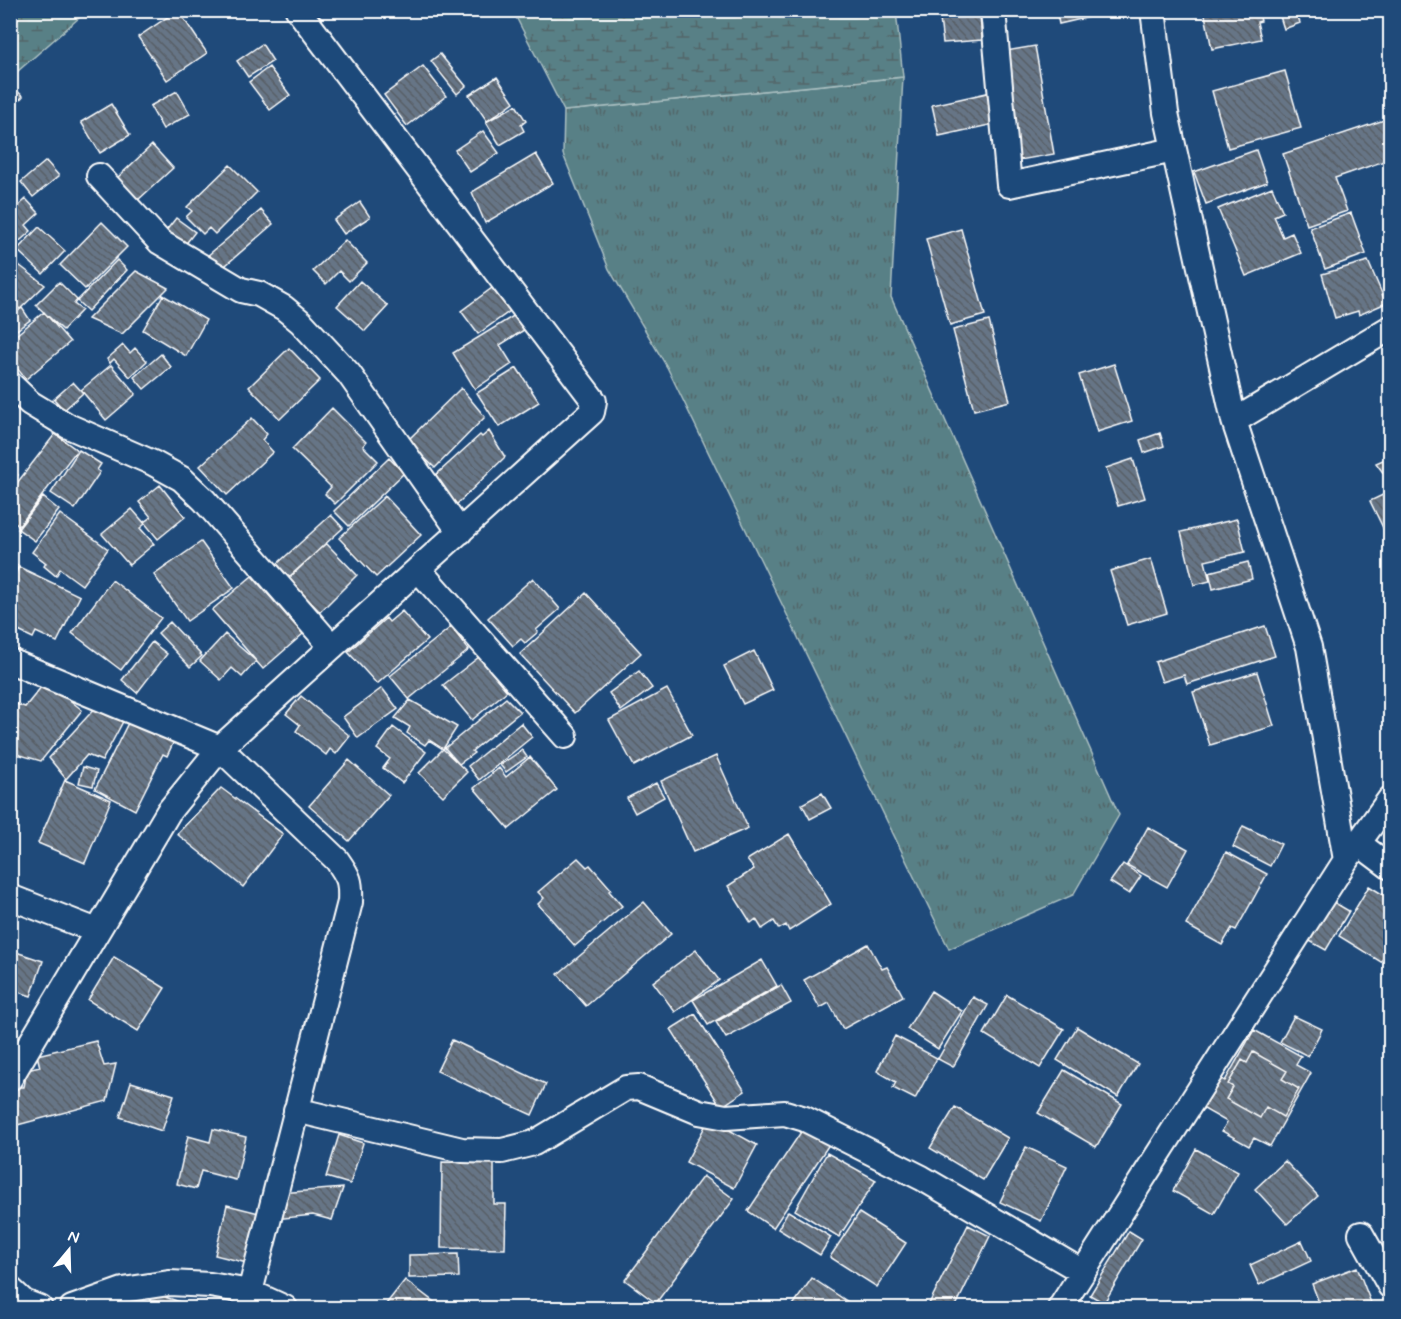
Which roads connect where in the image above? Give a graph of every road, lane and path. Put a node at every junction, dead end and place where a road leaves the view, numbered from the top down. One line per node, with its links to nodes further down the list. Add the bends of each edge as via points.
1 (298, 10): 9 (street, via 594,401 592,412)
2 (993, 10): 4 (street, via 1009,185)
3 (1153, 10): 4 (street)
4 (1174, 150): 8 (street)
5 (99, 176): 9 (street, via 160,242 241,290 259,294 284,308 301,322 350,374)
6 (1390, 328): 8 (street)
7 (10, 384): 11 (street, via 30,403 68,426 182,479)
8 (1234, 421): 16 (street, via 1309,647)
9 (460, 532): 10 (street)
10 (418, 569): 11 (street); 13 (street)
11 (332, 647): 14 (street)
12 (10, 661): 14 (street)
13 (565, 736)
14 (220, 748): 19 (street, via 169,811); 21 (street, via 337,860 351,885 350,902)
15 (1390, 799): 16 (street)
16 (1352, 851): 17 (street); 23 (street)
17 (1390, 867)
18 (10, 897): 19 (street)
19 (97, 932): 20 (street)
20 (10, 1077)
21 (296, 1110): 23 (street, via 462,1150 502,1151 534,1143 626,1088 639,1087 699,1112 726,1117 785,1113 805,1119 922,1178); 26 (street)
22 (1361, 1234): 24 (street)
23 (1083, 1272): 30 (street)
24 (1390, 1286)
25 (10, 1289): 27 (street, via 24,1302)
26 (250, 1292): 28 (street, via 169,1283 123,1290); 29 (street)
27 (40, 1308)
28 (72, 1308)
29 (285, 1308)
30 (1060, 1308)

